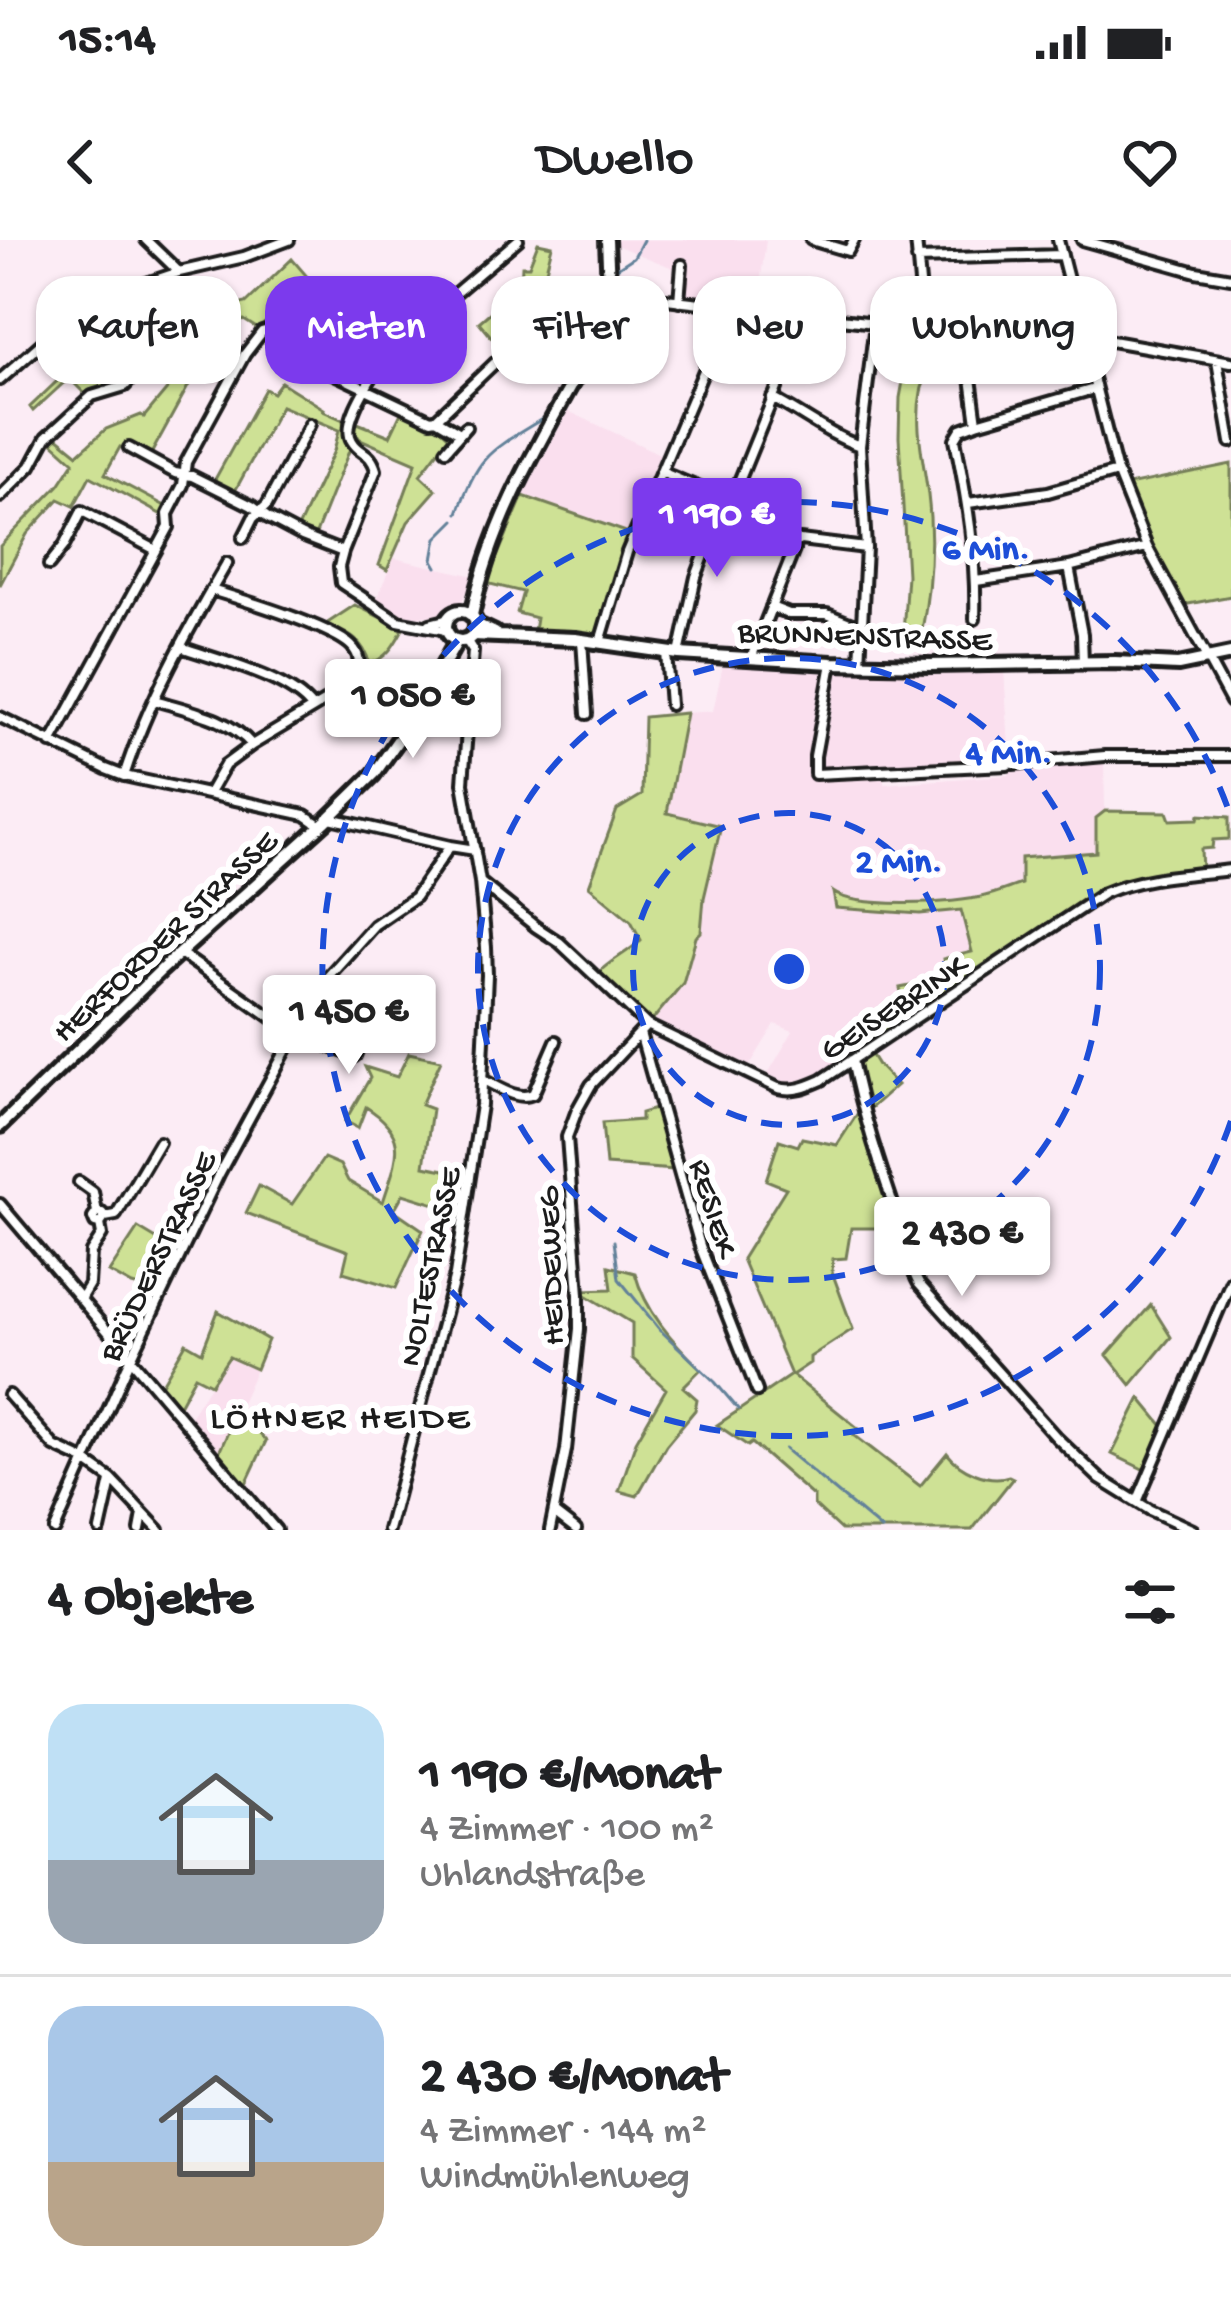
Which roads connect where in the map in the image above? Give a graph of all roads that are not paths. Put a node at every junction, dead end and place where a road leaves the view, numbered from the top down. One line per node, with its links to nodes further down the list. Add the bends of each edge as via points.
1 (146, 240): 13 (street)
2 (289, 240): 13 (street)
3 (518, 240): 19 (street)
4 (607, 240): 15 (main road, HERFORDER STRASSE)
5 (812, 240): 6 (street, via 848,251)
6 (854, 240)
7 (916, 240): 11 (street)
8 (1058, 240): 10 (street)
9 (1082, 240): 18 (street)
10 (1062, 255): 11 (street); 17 (street)
11 (917, 259): 16 (street)
12 (682, 265): 21 (street)
13 (179, 272): 14 (street)
14 (166, 276)
15 (609, 276)
16 (919, 276)
17 (1067, 276)
18 (1231, 278)
19 (467, 287)
20 (669, 300): 21 (street)
21 (679, 301): 22 (street)
22 (693, 303)
23 (265, 332): 51 (street, via 245,354)
24 (1117, 342): 26 (street)
25 (36, 348): 30 (street)
26 (1216, 360): 27 (street); 45 (street)
27 (1231, 362)
28 (870, 364): 46 (street)
29 (491, 366): 42 (street)
30 (0, 380)
31 (127, 384): 52 (street, via 92,396)
32 (356, 384): 39 (street)
33 (368, 384): 39 (street)
34 (572, 384): 69 (main road, HERFORDER STRASSE, via 511,496)
35 (698, 384): 49 (street)
36 (778, 384): 41 (street)
37 (972, 384): 43 (street)
38 (1093, 384): 40 (street)
39 (365, 389): 42 (street); 61 (street, via 349,434 376,470)
40 (1094, 389): 43 (street); 50 (street)
41 (772, 398): 46 (street); 53 (street)
42 (434, 420): 48 (street, via 463,430)
43 (977, 423): 54 (street, via 955,439)
44 (310, 424): 55 (street)
45 (1231, 442)
46 (860, 446): 59 (street)
47 (129, 448): 51 (street)
48 (446, 450)
49 (661, 472): 53 (street); 72 (street)
50 (1117, 472): 54 (street); 58 (street)
51 (184, 475): 55 (street); 60 (street)
52 (0, 497)
53 (728, 499): 57 (street); 74 (street)
54 (968, 503): 65 (street)
55 (260, 511): 56 (street); 61 (street)
56 (243, 538)
57 (794, 544): 59 (street); 67 (street)
58 (1147, 547): 64 (street); 77 (street)
59 (866, 548): 70 (street)
60 (156, 550): 63 (street, via 82,511); 87 (street)
61 (344, 553): 69 (street, via 341,583 398,621)
62 (227, 563): 66 (street)
63 (49, 566)
64 (1070, 567): 65 (street); 78 (street)
65 (976, 581): 68 (street)
66 (212, 590): 73 (street); 84 (street, via 352,645 359,671 352,685)
67 (771, 608): 70 (street, via 827,614); 76 (street)
68 (975, 619)
69 (461, 628): 71 (main road, BRUNNENSTRASSE); 92 (main road, HERFORDER STRASSE, via 384,761); 94 (street, NOLTESTRASSE, via 473,654 463,782)
70 (862, 628): 80 (street)
71 (582, 640): 72 (main road, BRUNNENSTRASSE); 85 (street)
72 (600, 642): 74 (main road, BRUNNENSTRASSE)
73 (182, 647): 81 (street); 84 (street, via 262,674)
74 (673, 653): 76 (main road, BRUNNENSTRASSE); 83 (street)
75 (1231, 654): 77 (main road, BRUNNENSTRASSE)
76 (751, 658): 79 (main road, BRUNNENSTRASSE)
77 (1207, 661): 78 (main road, BRUNNENSTRASSE); 82 (street)
78 (1083, 662): 80 (main road, BRUNNENSTRASSE)
79 (832, 663): 80 (main road, BRUNNENSTRASSE); 89 (street, via 815,774)
80 (860, 663)
81 (154, 700): 88 (street, via 227,723); 90 (street)
82 (1231, 702)
83 (670, 705)
84 (312, 708): 88 (street)
85 (587, 714)
86 (0, 717): 87 (street)
87 (51, 743): 90 (street)
88 (252, 745): 91 (street, via 225,765)
89 (1231, 756)
90 (124, 776): 91 (street)
91 (209, 793): 92 (street)
92 (326, 822): 93 (street); 97 (main road, HERFORDER STRASSE)
93 (450, 846): 94 (street); 100 (street, BRÜDERSTRASSE, via 416,897 374,925 334,968)
94 (475, 850): 96 (street, NOLTESTRASSE)
95 (1231, 870): 102 (street, GEISEBRINK, via 1104,893)
96 (480, 882): 99 (street, GEISEBRINK, via 559,942); 103 (street, NOLTESTRASSE)
97 (180, 953): 100 (street); 104 (main road, HERFORDER STRASSE)
98 (367, 1024): 100 (street, via 355,1056)
99 (644, 1029): 102 (street, GEISEBRINK, via 789,1091); 112 (street, RESIEK, via 700,1246); 118 (street, HEIDEWEG, via 591,1085 567,1137 579,1329)
100 (295, 1034): 111 (street, BRÜDERSTRASSE)
101 (556, 1041): 103 (street, via 528,1097)
102 (852, 1060): 116 (street, via 919,1284 1057,1438)
103 (483, 1080): 124 (street, NOLTESTRASSE, via 455,1275)
104 (0, 1126)
105 (159, 1142): 108 (street, via 116,1214)
106 (79, 1182): 108 (street, via 93,1192)
107 (0, 1204): 110 (street)
108 (101, 1218): 110 (street)
109 (1231, 1281): 116 (street)
110 (80, 1299): 111 (street)
111 (131, 1358): 114 (street, BRÜDERSTRASSE); 123 (street)
112 (757, 1391)
113 (9, 1395): 114 (street, via 54,1446)
114 (84, 1460): 115 (street); 119 (street, BRÜDERSTRASSE)
115 (111, 1479): 117 (street); 120 (street)
116 (1137, 1502): 127 (street)
117 (143, 1512): 121 (street); 122 (street)
118 (554, 1513): 125 (street, HEIDEWEG); 126 (street)
119 (55, 1530)
120 (100, 1530)
121 (140, 1530)
122 (159, 1530)
123 (276, 1530)
124 (388, 1530)
125 (550, 1530)
126 (576, 1530)
127 (1193, 1530)

